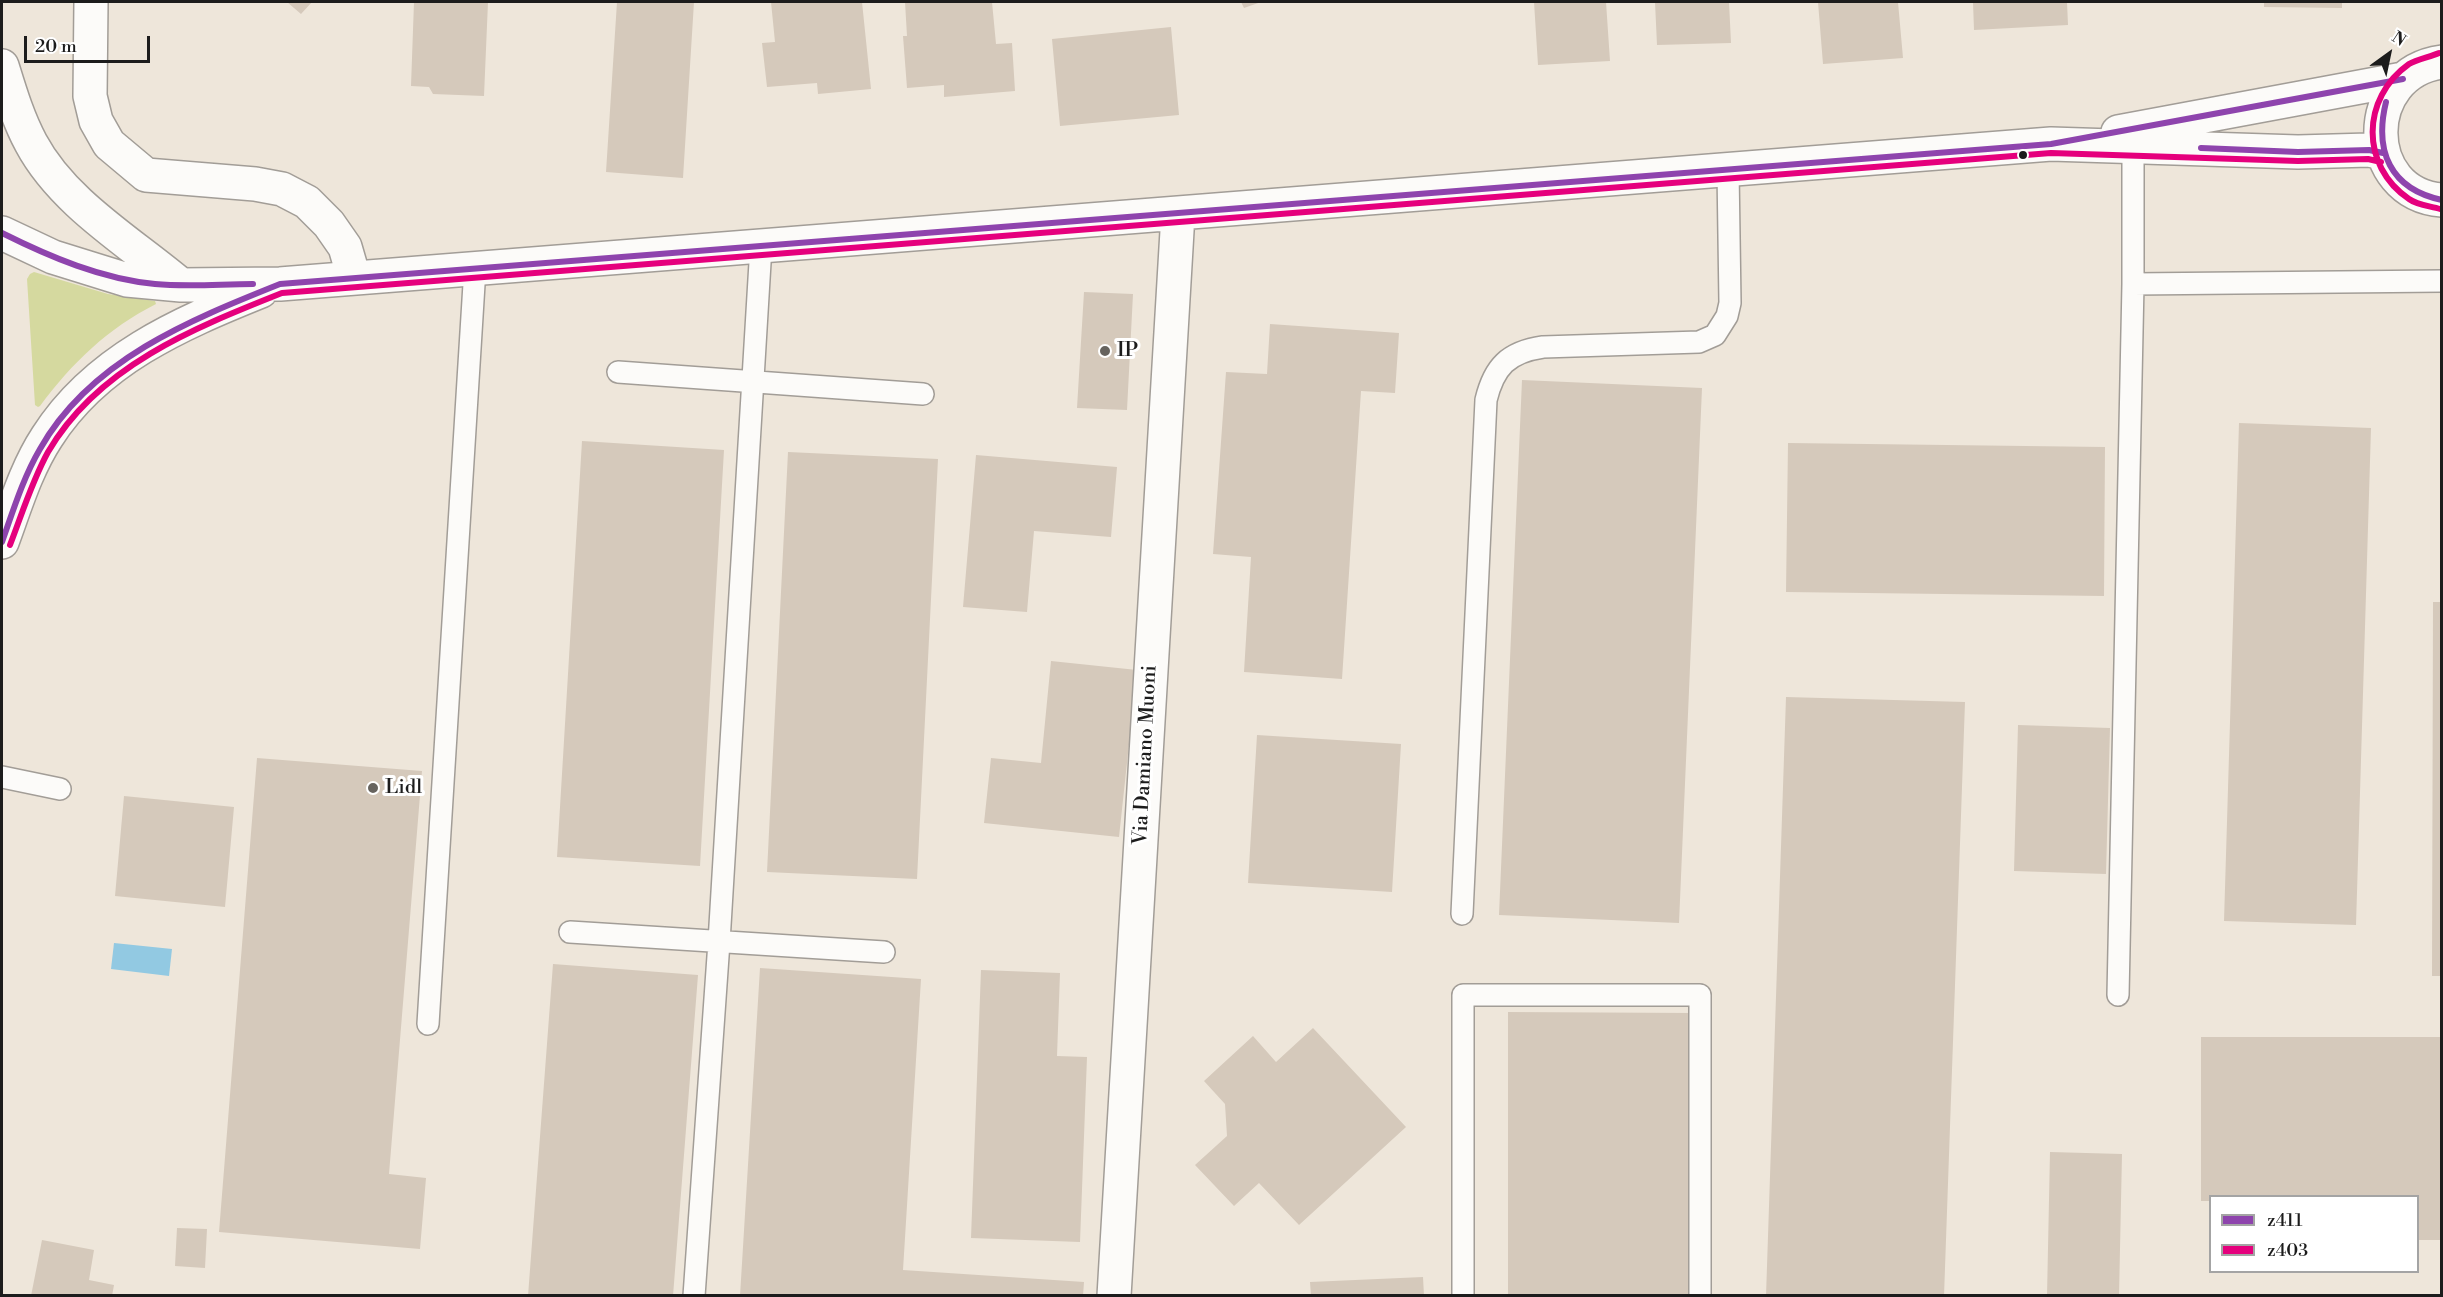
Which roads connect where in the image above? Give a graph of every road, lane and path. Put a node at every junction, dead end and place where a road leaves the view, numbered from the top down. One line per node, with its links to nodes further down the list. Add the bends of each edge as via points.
1 (91, 2): 14 (street, via 90,96 96,121 109,144 146,175 255,184 282,189 307,202 345,247)
2 (2441, 61): 4 (street)
3 (2, 66): 18 (street, via 18,115 57,180 97,218)
4 (2403, 79): 5 (street); 7 (street, via 2382,113)
5 (2051, 144): 6 (street); 8 (street)
6 (2133, 146): 7 (street); 17 (lane)
7 (2383, 153): 9 (street, via 2398,179 2423,196)
8 (1728, 170): 10 (street); 25 (lane, via 1731,295 1727,316 1715,335 1699,342 1527,349 1508,359 1490,383 1486,400)
9 (2442, 200)
10 (1178, 214): 12 (street); 32 (street, Via Damiano Muoni)
11 (2, 233): 18 (street, via 53,257 127,280)
12 (761, 246): 13 (street); 20 (lane)
13 (475, 268): 14 (street); 30 (lane)
14 (354, 278): 16 (street)
15 (2442, 280): 17 (lane)
16 (280, 284): 18 (street); 22 (street, via 162,334 113,365 79,396 32,463)
17 (2133, 284): 29 (lane)
18 (181, 285)
19 (618, 372): 20 (lane)
20 (753, 381): 21 (lane); 27 (lane)
21 (923, 394)
22 (2, 542)
23 (2, 777): 24 (lane)
24 (60, 789)
25 (1462, 914)
26 (570, 932): 27 (lane)
27 (719, 942): 28 (lane); 31 (lane)
28 (884, 952)
29 (2118, 995)
30 (428, 1024)
31 (694, 1296)
32 (1114, 1296)
33 (1463, 1296): 34 (lane, via 1463,995 1700,995)
34 (1700, 1296)

